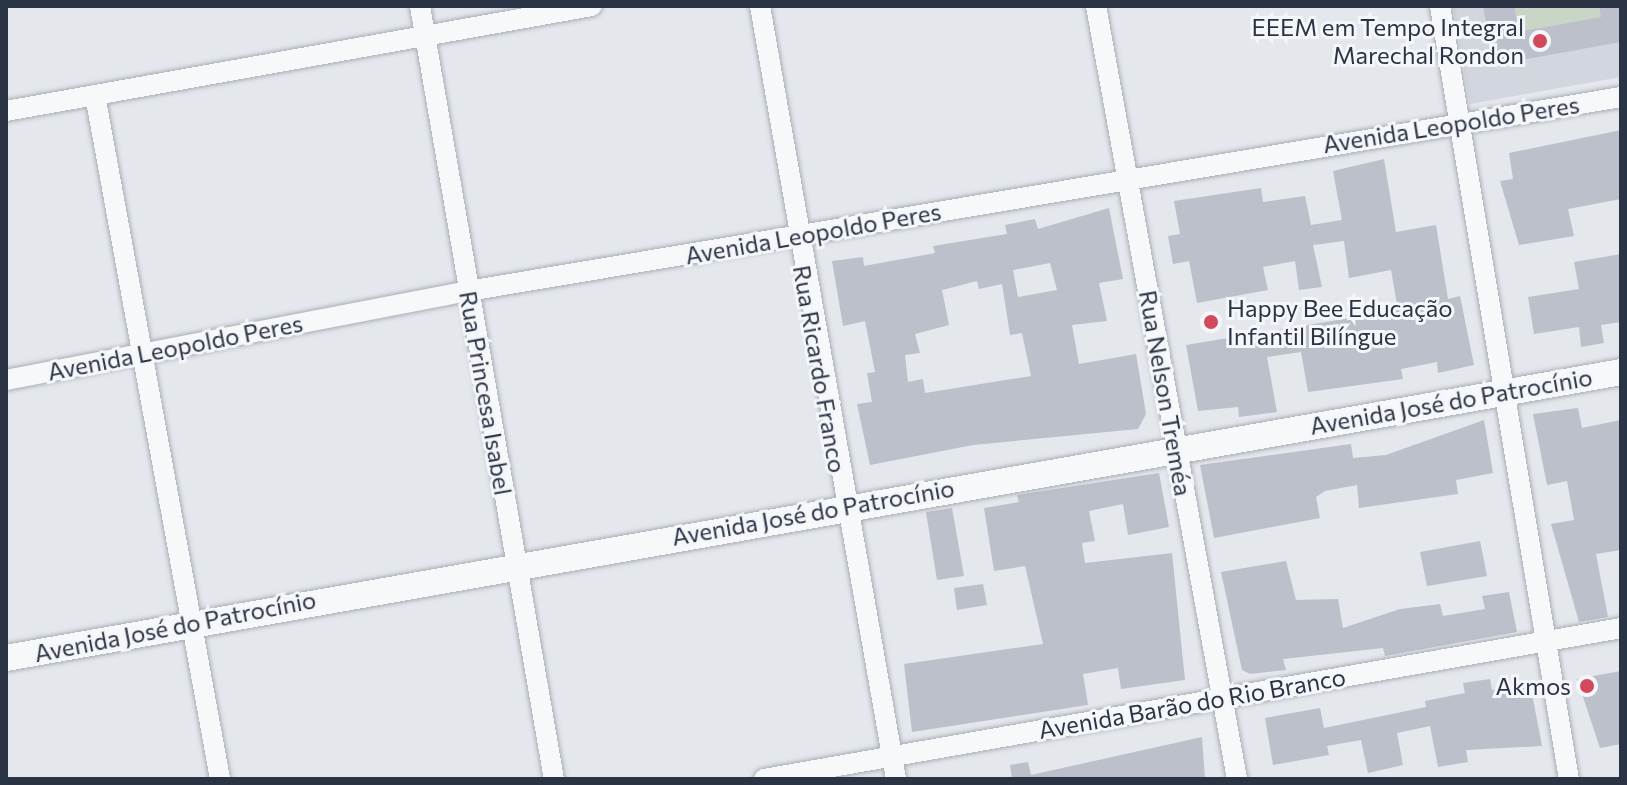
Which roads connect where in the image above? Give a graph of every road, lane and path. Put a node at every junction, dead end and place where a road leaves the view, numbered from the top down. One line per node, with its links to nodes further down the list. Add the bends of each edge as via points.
1 (420, 6): 6 (street, Rua Princesa Isabel)
2 (592, 6): 6 (street)
3 (760, 6): 12 (street, Rua Ricardo Franco)
4 (1096, 6): 11 (street, Rua Nelson Treméa)
5 (1440, 6): 10 (street)
6 (426, 35): 7 (street); 13 (street, Rua Princesa Isabel)
7 (95, 95): 9 (street); 14 (street)
8 (1621, 97): 10 (street, Avenida Leopoldo Peres)
9 (6, 111)
10 (1461, 121): 11 (street, Avenida Leopoldo Peres); 17 (street)
11 (1130, 177): 12 (street, Avenida Leopoldo Peres); 18 (street, Rua Nelson Treméa)
12 (797, 237): 13 (street, Avenida Leopoldo Peres); 19 (street, Rua Ricardo Franco)
13 (468, 291): 14 (street, Avenida Leopoldo Peres); 20 (street, Rua Princesa Isabel)
14 (145, 351): 16 (street, Avenida Leopoldo Peres); 21 (street)
15 (1621, 372): 17 (street, Avenida José do Patrocínio)
16 (6, 380)
17 (1508, 393): 18 (street, Avenida José do Patrocínio); 23 (street)
18 (1175, 449): 19 (street, Avenida José do Patrocínio); 25 (street, Rua Nelson Treméa)
19 (844, 507): 20 (street, Avenida José do Patrocínio); 26 (street, Rua Ricardo Franco)
20 (517, 563): 21 (street, Avenida José do Patrocínio); 28 (street, Rua Princesa Isabel)
21 (192, 621): 24 (street, Avenida José do Patrocínio); 27 (street)
22 (1621, 628): 23 (street, Avenida Barão do Rio Branco)
23 (1549, 640): 25 (street, Avenida Barão do Rio Branco); 32 (street)
24 (6, 658)
25 (1223, 698): 26 (street, Avenida Barão do Rio Branco); 31 (street, Rua Nelson Treméa)
26 (891, 755): 29 (street, Avenida Barão do Rio Branco); 30 (street, Rua Ricardo Franco)
27 (220, 779)
28 (554, 779)
29 (764, 779)
30 (896, 779)
31 (1237, 779)
32 (1569, 779)

